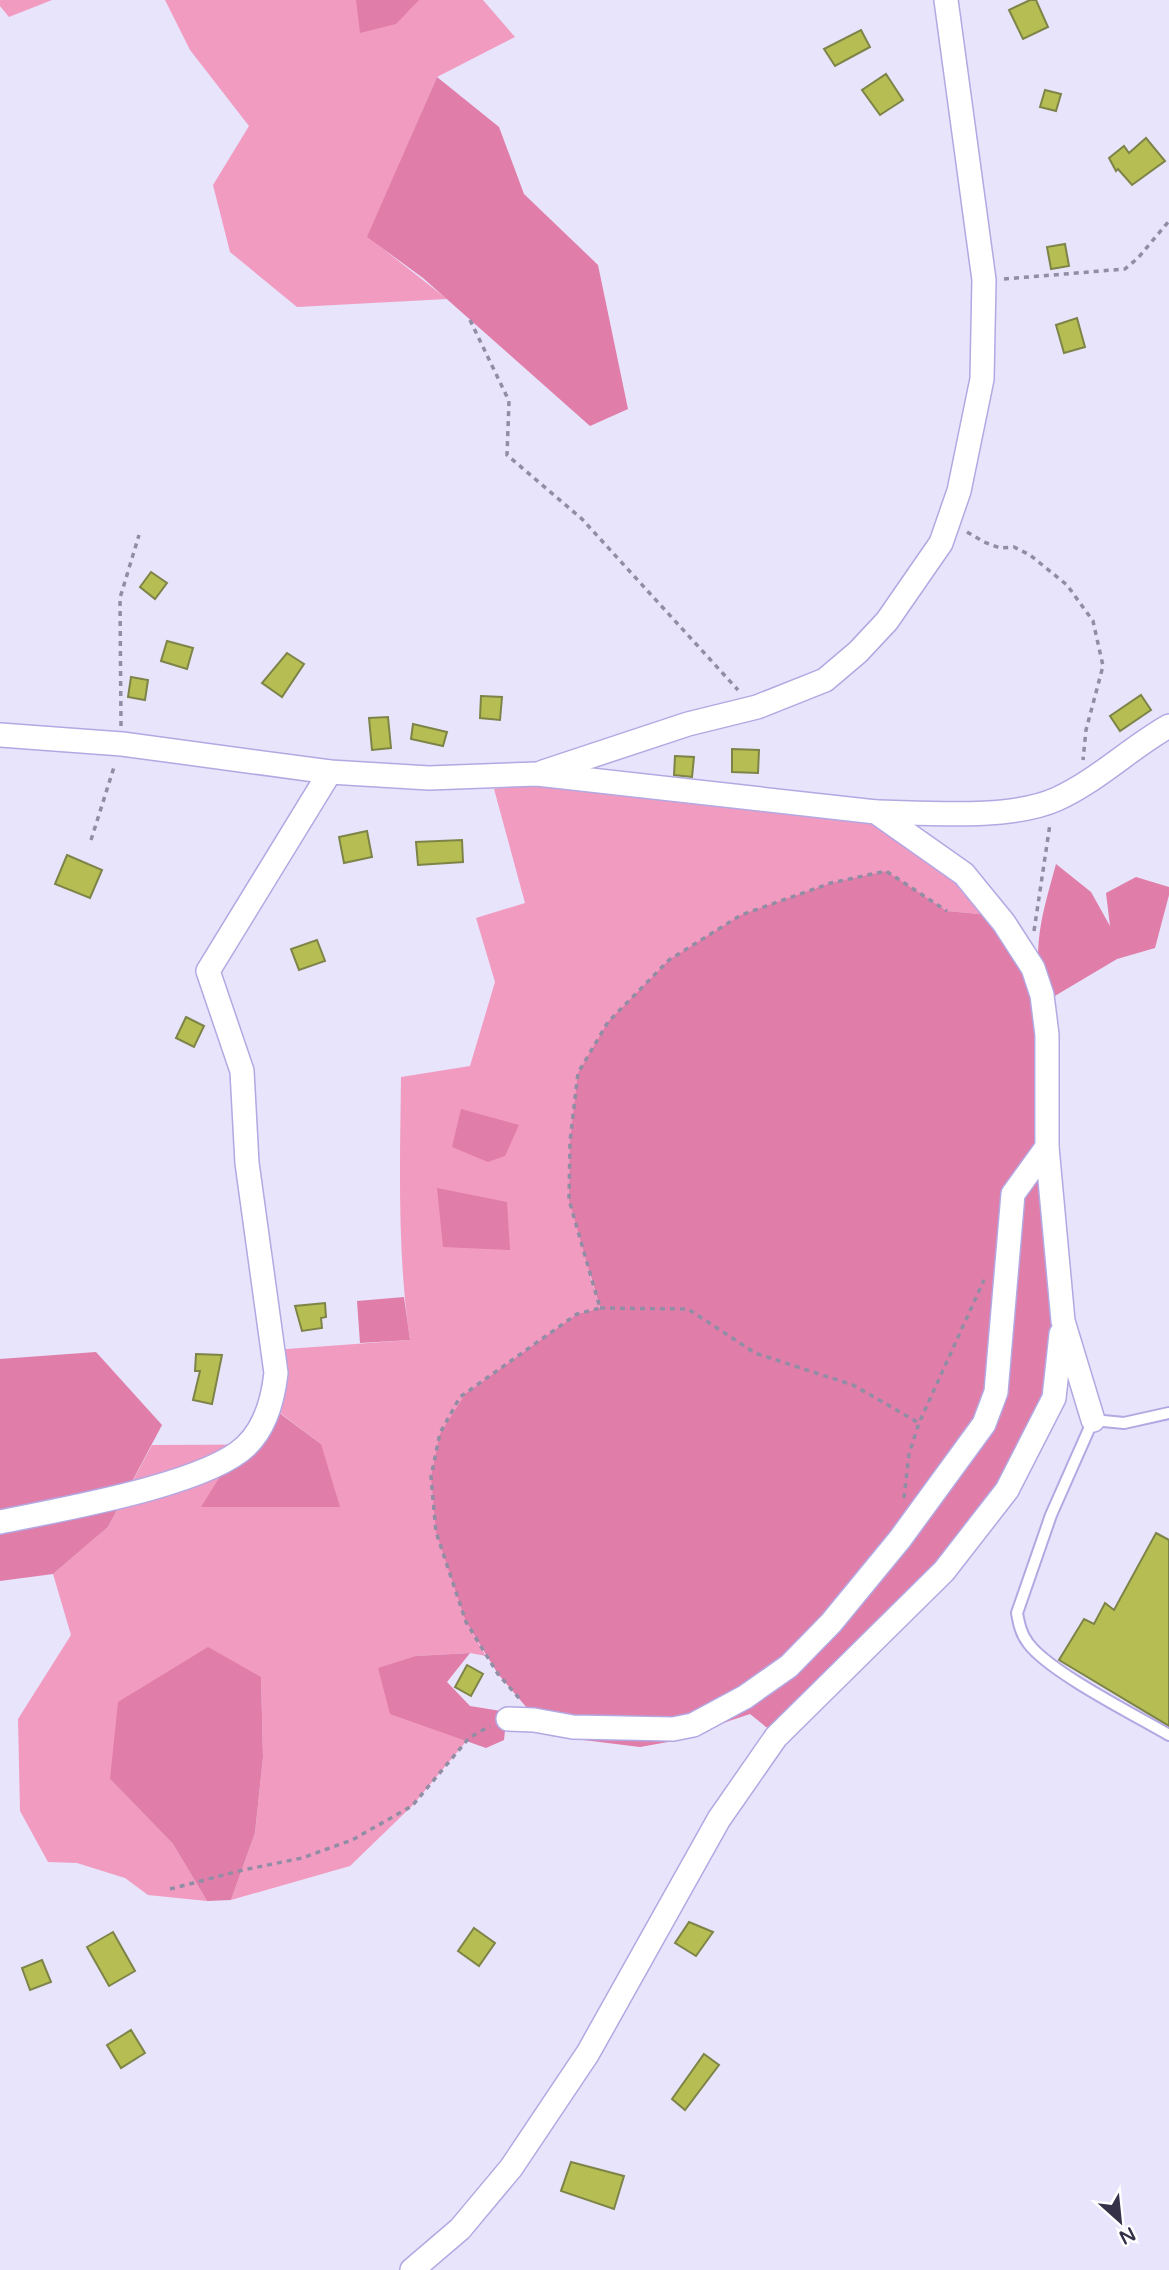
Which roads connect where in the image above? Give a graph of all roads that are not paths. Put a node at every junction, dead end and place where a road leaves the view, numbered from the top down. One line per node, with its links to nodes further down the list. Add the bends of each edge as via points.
1 (946, 0): 5 (street, via 984,280 982,379 959,491 941,543 914,585 858,652 825,680 757,707 688,724)
2 (1169, 726): 6 (street, via 1076,789 1037,806)
3 (0, 735): 4 (street, via 122,744)
4 (330, 772): 5 (street, via 429,778); 11 (street, via 208,971 242,1071 247,1163 276,1373 271,1406 245,1447 214,1468 100,1501)
5 (537, 774): 6 (street)
6 (876, 812): 7 (street, via 964,874 1033,968 1047,1035)
7 (1047, 1147): 8 (street); 12 (street, via 1013,1194 996,1392 984,1424 900,1539 831,1623 789,1666 693,1725 673,1729 573,1727)
8 (1063, 1321): 10 (street); 14 (street, via 1054,1398 1007,1490 944,1571 776,1737 719,1819 588,2053 511,2168 460,2229)
9 (1169, 1413): 10 (lane, via 1124,1423)
10 (1093, 1420): 13 (lane, via 1051,1516 1017,1613 1020,1629 1028,1644 1048,1662)
11 (0, 1522)
12 (509, 1719)
13 (1169, 1735)
14 (412, 2270)

